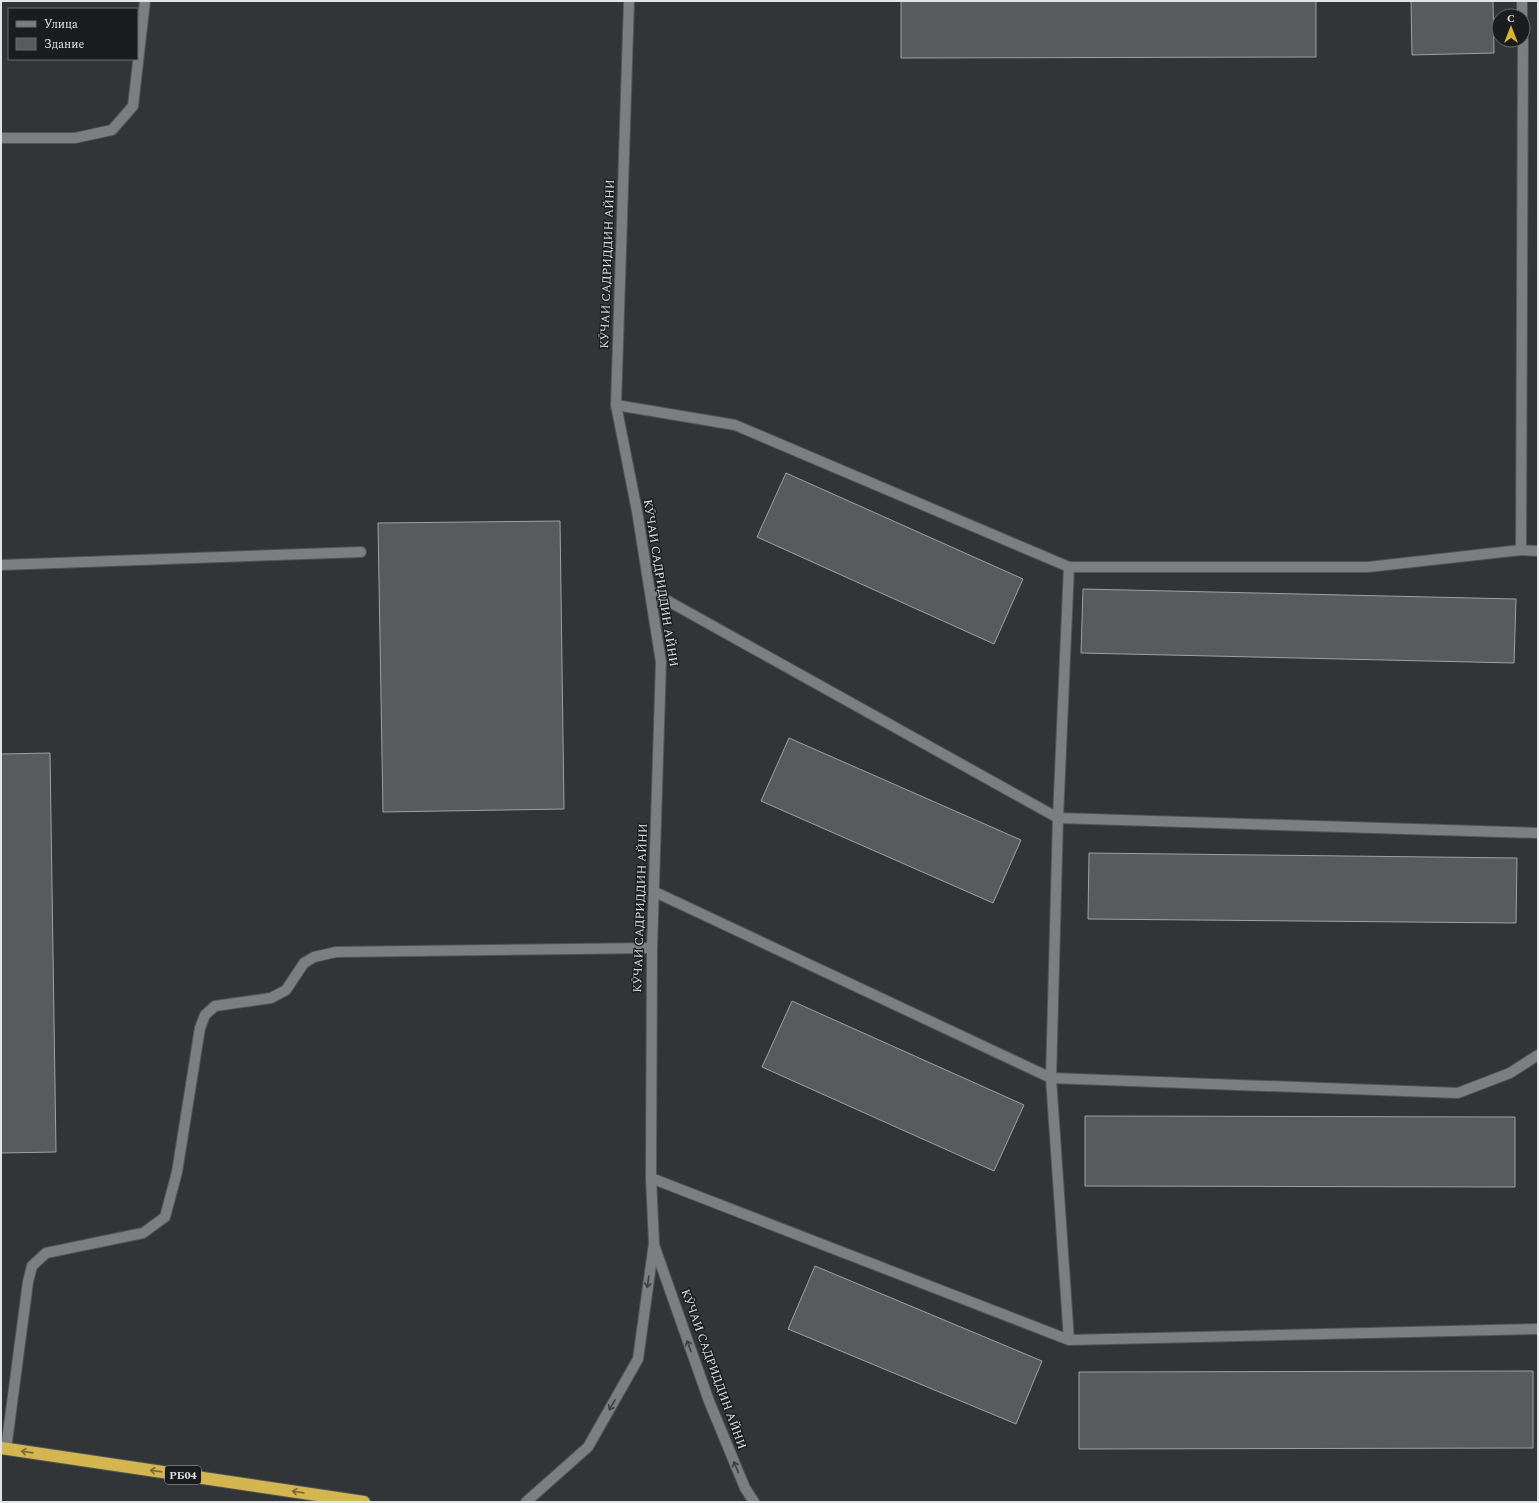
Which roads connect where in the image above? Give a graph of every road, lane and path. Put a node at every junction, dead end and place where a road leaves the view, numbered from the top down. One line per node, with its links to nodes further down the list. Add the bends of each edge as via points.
1 (145, 1): 4 (street, via 133,106 112,130 75,138)
2 (630, 1): 5 (street, КӮЧАИ САДРИДДИН АЙНИ)
3 (1523, 48): 6 (street)
4 (1, 138)
5 (616, 405): 10 (street, via 735,425); 11 (street, КӮЧАИ САДРИДДИН АЙНИ)
6 (1521, 550): 7 (street); 10 (street, via 1368,567)
7 (1538, 551)
8 (361, 552): 9 (street)
9 (1, 565)
10 (1068, 567): 12 (street)
11 (650, 591): 12 (street); 14 (street, КӮЧАИ САДРИДДИН АЙНИ, via 661,662)
12 (1058, 818): 13 (street); 17 (street)
13 (1538, 834)
14 (655, 892): 15 (street, КӮЧАИ САДРИДДИН АЙНИ); 17 (street)
15 (652, 948): 18 (street, КӮЧАИ САДРИДДИН АЙНИ); 22 (street, via 336,952 314,957 304,963 286,990 271,998 215,1006 205,1015 200,1028 177,1172 165,1217 143,1233 46,1253 32,1266)
16 (1538, 1055): 17 (street, via 1510,1073 1458,1093)
17 (1050, 1078): 21 (street)
18 (651, 1178): 19 (street, КӮЧАИ САДРИДДИН АЙНИ); 21 (street)
19 (654, 1244): 24 (street, КӮЧАИ САДРИДДИН АЙНИ, one-way to 24, via 638,1359 588,1447); 25 (street, КӮЧАИ САДРИДДИН АЙНИ, one-way to 19, via 745,1488 709,1401)
20 (1538, 1329): 21 (street)
21 (1068, 1340)
22 (3, 1449): 23 (highway, РБ04, one-way to 22)
23 (364, 1502)
24 (526, 1502)
25 (754, 1502)

